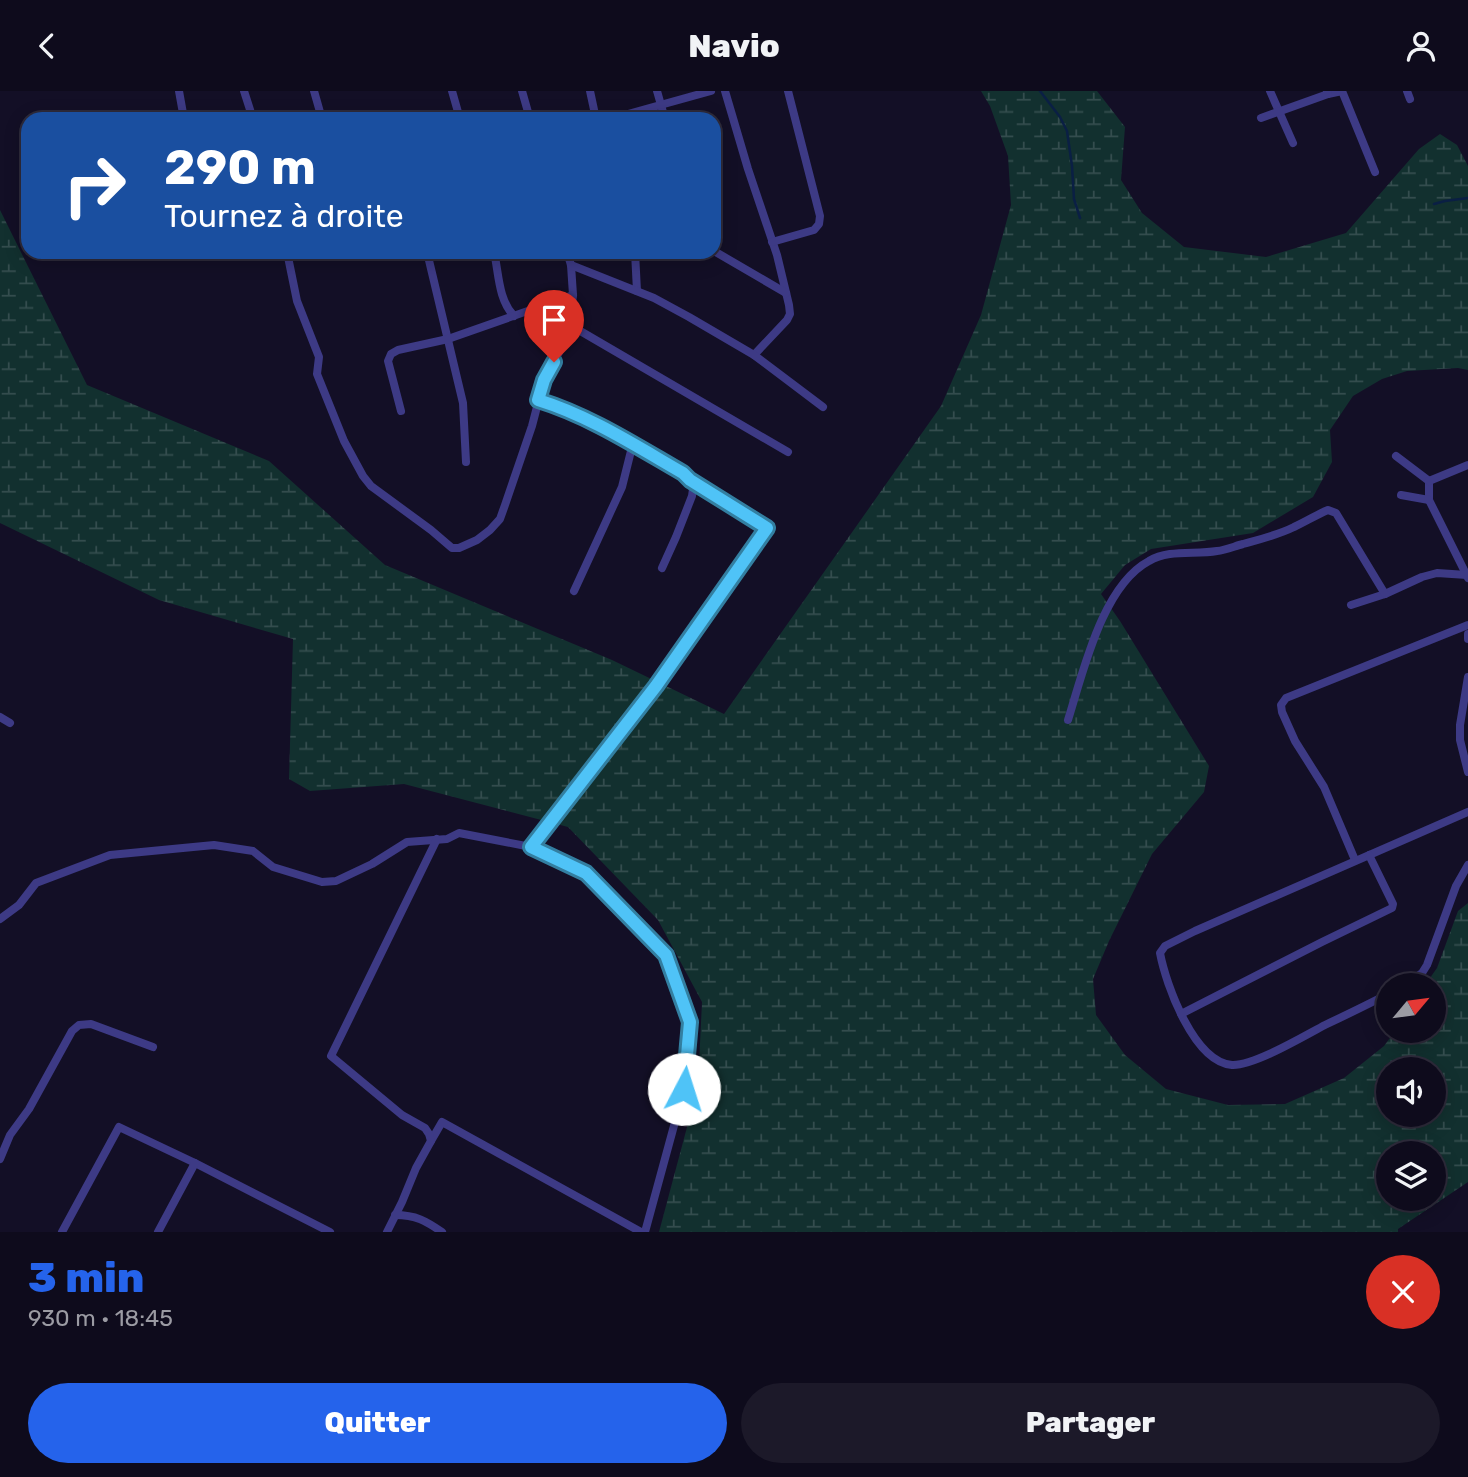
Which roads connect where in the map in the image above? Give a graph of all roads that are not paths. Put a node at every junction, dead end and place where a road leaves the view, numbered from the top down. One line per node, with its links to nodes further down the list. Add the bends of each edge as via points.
1 (178, 91): 15 (street)
2 (244, 91): 16 (street)
3 (314, 91): 17 (street)
4 (452, 91): 18 (street)
5 (522, 91): 19 (street)
6 (590, 91): 20 (street)
7 (657, 91): 13 (street)
8 (712, 91): 13 (street)
9 (725, 91): 26 (street)
10 (788, 91): 26 (street, via 820,216 814,230)
11 (1270, 91): 14 (street)
12 (1327, 92): 14 (street); 25 (street, via 1342,91)
13 (660, 105): 21 (street); 22 (street)
14 (1279, 111): 23 (street); 24 (street)
15 (182, 112)
16 (251, 112)
17 (319, 112)
18 (458, 112)
19 (528, 112)
20 (594, 112)
21 (635, 112)
22 (662, 112)
23 (1261, 118)
24 (1293, 143)
25 (1375, 172)
26 (772, 242): 35 (street)
27 (721, 255): 35 (street)
28 (288, 259): 41 (street, via 297,301 319,358 317,374 363,476 452,548 477,540 500,519)
29 (430, 259): 39 (street)
30 (495, 259): 37 (street, via 502,297)
31 (569, 259): 33 (street)
32 (635, 259): 34 (street)
33 (571, 265): 34 (street); 36 (street)
34 (637, 291): 40 (street)
35 (786, 293): 40 (street, via 787,320)
36 (573, 295): 37 (street); 38 (street)
37 (514, 316): 39 (street)
38 (570, 325): 41 (street); 45 (street)
39 (448, 339): 43 (street, via 391,354 388,361); 47 (street, via 463,403)
40 (754, 355): 42 (street)
41 (538, 400): 44 (street)
42 (823, 407)
43 (401, 411)
44 (630, 443): 49 (street); 55 (street, via 622,487)
45 (788, 452)
46 (1396, 456): 50 (street)
47 (466, 463)
48 (1468, 465): 50 (street)
49 (690, 480): 53 (street, via 691,496); 66 (street, via 767,528 656,686)
50 (1429, 481): 52 (street)
51 (1401, 495): 52 (street)
52 (1430, 500): 54 (street)
53 (662, 568)
54 (1467, 576): 56 (street, via 1437,573)
55 (574, 591)
56 (1385, 594): 57 (street); 61 (street, via 1336,513 1328,510 1271,537 1220,551 1159,556 1135,572 1110,604)
57 (1350, 605)
58 (1468, 625): 68 (street, via 1286,698 1281,705)
59 (1468, 677): 63 (street, via 1460,740)
60 (0, 717): 62 (street)
61 (1068, 720)
62 (10, 723)
63 (1468, 772)
64 (1468, 812): 67 (street)
65 (437, 839): 66 (street, via 459,834); 70 (street, via 407,842 372,864 322,883 273,867 253,851 214,845 110,855 36,883 19,905); 75 (street, via 331,1056 402,1115 425,1128)
66 (531, 847): 84 (street, via 586,873 666,955 690,1022 684,1089)
67 (1370, 855): 68 (street); 73 (street, via 1392,908)
68 (1355, 860): 73 (street, via 1161,949 1162,966)
69 (1468, 865): 71 (street)
70 (0, 919)
71 (1423, 973)
72 (1376, 1000): 73 (street, via 1287,1045 1231,1065 1206,1052)
73 (1181, 1014)
74 (153, 1047): 76 (street, via 90,1024 79,1025 10,1135)
75 (430, 1141): 78 (street); 84 (street, via 442,1122)
76 (0, 1159)
77 (195, 1163): 79 (street, via 118,1127); 80 (street); 81 (street)
78 (395, 1215): 82 (street); 83 (street, via 417,1217)
79 (62, 1232)
80 (158, 1232)
81 (330, 1232)
82 (387, 1232)
83 (442, 1232)
84 (643, 1232)

